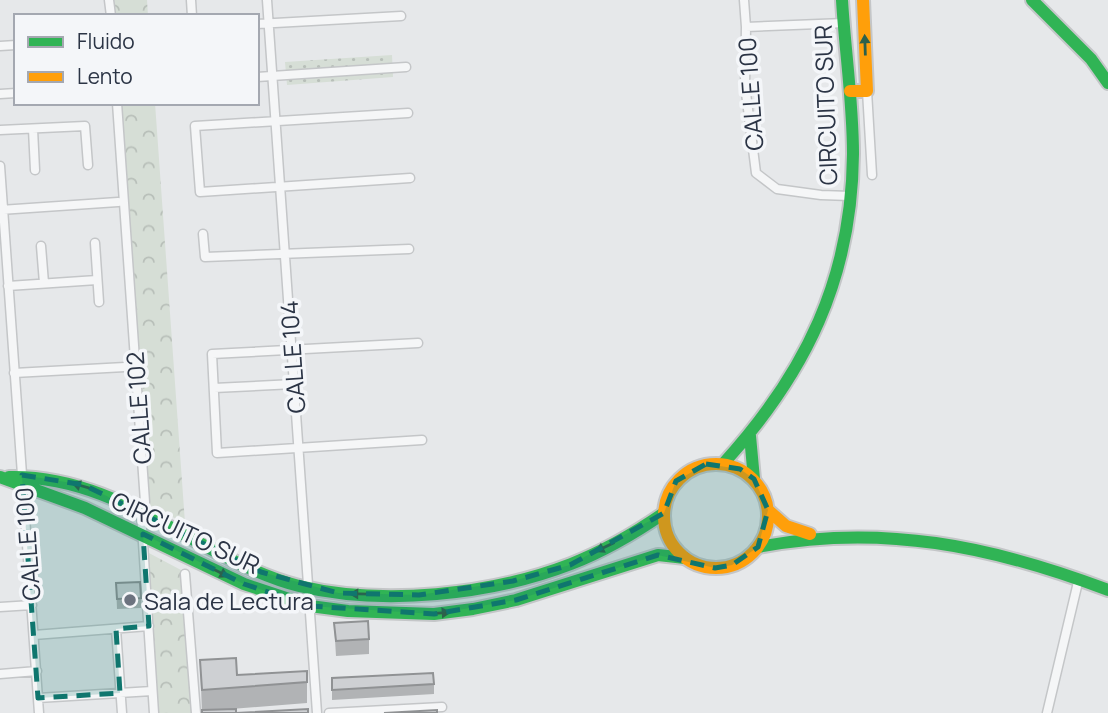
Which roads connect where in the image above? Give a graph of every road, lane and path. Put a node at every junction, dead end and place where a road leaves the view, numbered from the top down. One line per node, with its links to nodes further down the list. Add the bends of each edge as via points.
1 (267, 0): 7 (street, CALLE 104)
2 (744, 0): 10 (street, CALLE 100)
3 (1032, 0): 14 (street, via 1091,59)
4 (863, 2): 5 (street); 16 (street, one-way to 4)
5 (842, 3): 8 (street, CIRCUITO SUR)
6 (401, 16): 7 (street)
7 (269, 23): 9 (street); 12 (street, CALLE 104)
8 (844, 23): 10 (street); 15 (street, CIRCUITO SUR)
9 (259, 24)
10 (746, 27): 28 (street, CALLE 100, via 746,85 756,173 777,189)
11 (406, 67): 12 (street)
12 (273, 76): 13 (street); 19 (street, CALLE 104)
13 (259, 77)
14 (1108, 83)
15 (850, 91): 16 (street); 28 (street, CIRCUITO SUR)
16 (867, 91): 25 (street)
17 (117, 105): 54 (street, CALLE 102, via 145,502)
18 (408, 113): 19 (street)
19 (276, 120): 27 (street, CALLE 104); 27 (street, via 195,126 200,192)
20 (33, 129): 21 (street); 23 (street, via 85,126); 24 (street)
21 (0, 130)
22 (0, 166): 30 (street, CALLE 100)
23 (88, 166)
24 (35, 170)
25 (872, 175)
26 (410, 178): 27 (street)
27 (280, 186): 35 (street, CALLE 104)
28 (850, 196): 46 (street, CIRCUITO SUR, via 846,234 808,350)
29 (118, 202): 30 (street)
30 (1, 210): 37 (street, CALLE 100)
31 (203, 234): 35 (street, via 205,257)
32 (95, 243): 36 (street)
33 (41, 246): 38 (street)
34 (409, 249): 35 (street)
35 (285, 253): 41 (street, CALLE 104)
36 (97, 280): 38 (street); 39 (street)
37 (5, 281): 38 (street); 43 (street, CALLE 100)
38 (44, 283)
39 (99, 302)
40 (418, 343): 41 (street)
41 (292, 349): 44 (street, CALLE 104); 45 (street, via 212,354)
42 (125, 367): 43 (street)
43 (14, 373): 52 (street, CALLE 100)
44 (294, 384): 45 (street); 48 (street, CALLE 104)
45 (214, 388): 48 (street, via 217,453)
46 (750, 436): 49 (street, CIRCUITO SUR); 51 (street)
47 (422, 440): 48 (street)
48 (299, 448): 62 (street, CALLE 104)
49 (723, 464): 51 (street); 55 (street, via 706,464 676,481)
50 (0, 477): 52 (street, CIRCUITO SUR)
51 (754, 479): 53 (street)
52 (22, 480): 54 (street, CIRCUITO SUR, one-way to 52, via 83,485); 56 (street, CIRCUITO SUR, via 44,494); 64 (street, CALLE 100)
53 (768, 510): 57 (street, via 789,530); 58 (street)
54 (141, 512): 56 (street, CALLE 102); 62 (street, CIRCUITO SUR, via 261,572)
55 (664, 513): 59 (street, via 665,530); 62 (street, CIRCUITO SUR, one-way to 62, via 570,565 513,581 419,595)
56 (143, 534): 65 (street, CIRCUITO SUR, one-way to 65, via 244,584); 67 (street, CALLE 102)
57 (817, 536): 58 (street); 61 (street, via 899,539 975,550)
58 (758, 547): 59 (street, via 739,562 715,568)
59 (685, 558): 65 (street, CIRCUITO SUR, one-way to 59, via 434,614 473,610 658,555)
60 (185, 574): 79 (street)
61 (1079, 578): 63 (street); 82 (street)
62 (308, 588): 65 (street, CALLE 104)
63 (1108, 590)
64 (32, 605): 66 (street); 69 (street, CALLE 100)
65 (310, 606): 80 (street, CALLE 104)
66 (0, 607)
67 (149, 626): 68 (street); 72 (street, CALLE 102)
68 (116, 629): 69 (street); 73 (street)
69 (34, 635): 70 (street, CALLE 100)
70 (37, 671): 71 (street); 74 (street, CALLE 100)
71 (0, 674)
72 (152, 691): 73 (street); 78 (street, CALLE 102)
73 (120, 692): 74 (street); 77 (street)
74 (38, 698): 76 (street, CALLE 100)
75 (442, 707): 81 (street)
76 (39, 713)
77 (122, 713)
78 (154, 713)
79 (196, 713)
80 (317, 713)
81 (329, 713)
82 (1047, 713)

